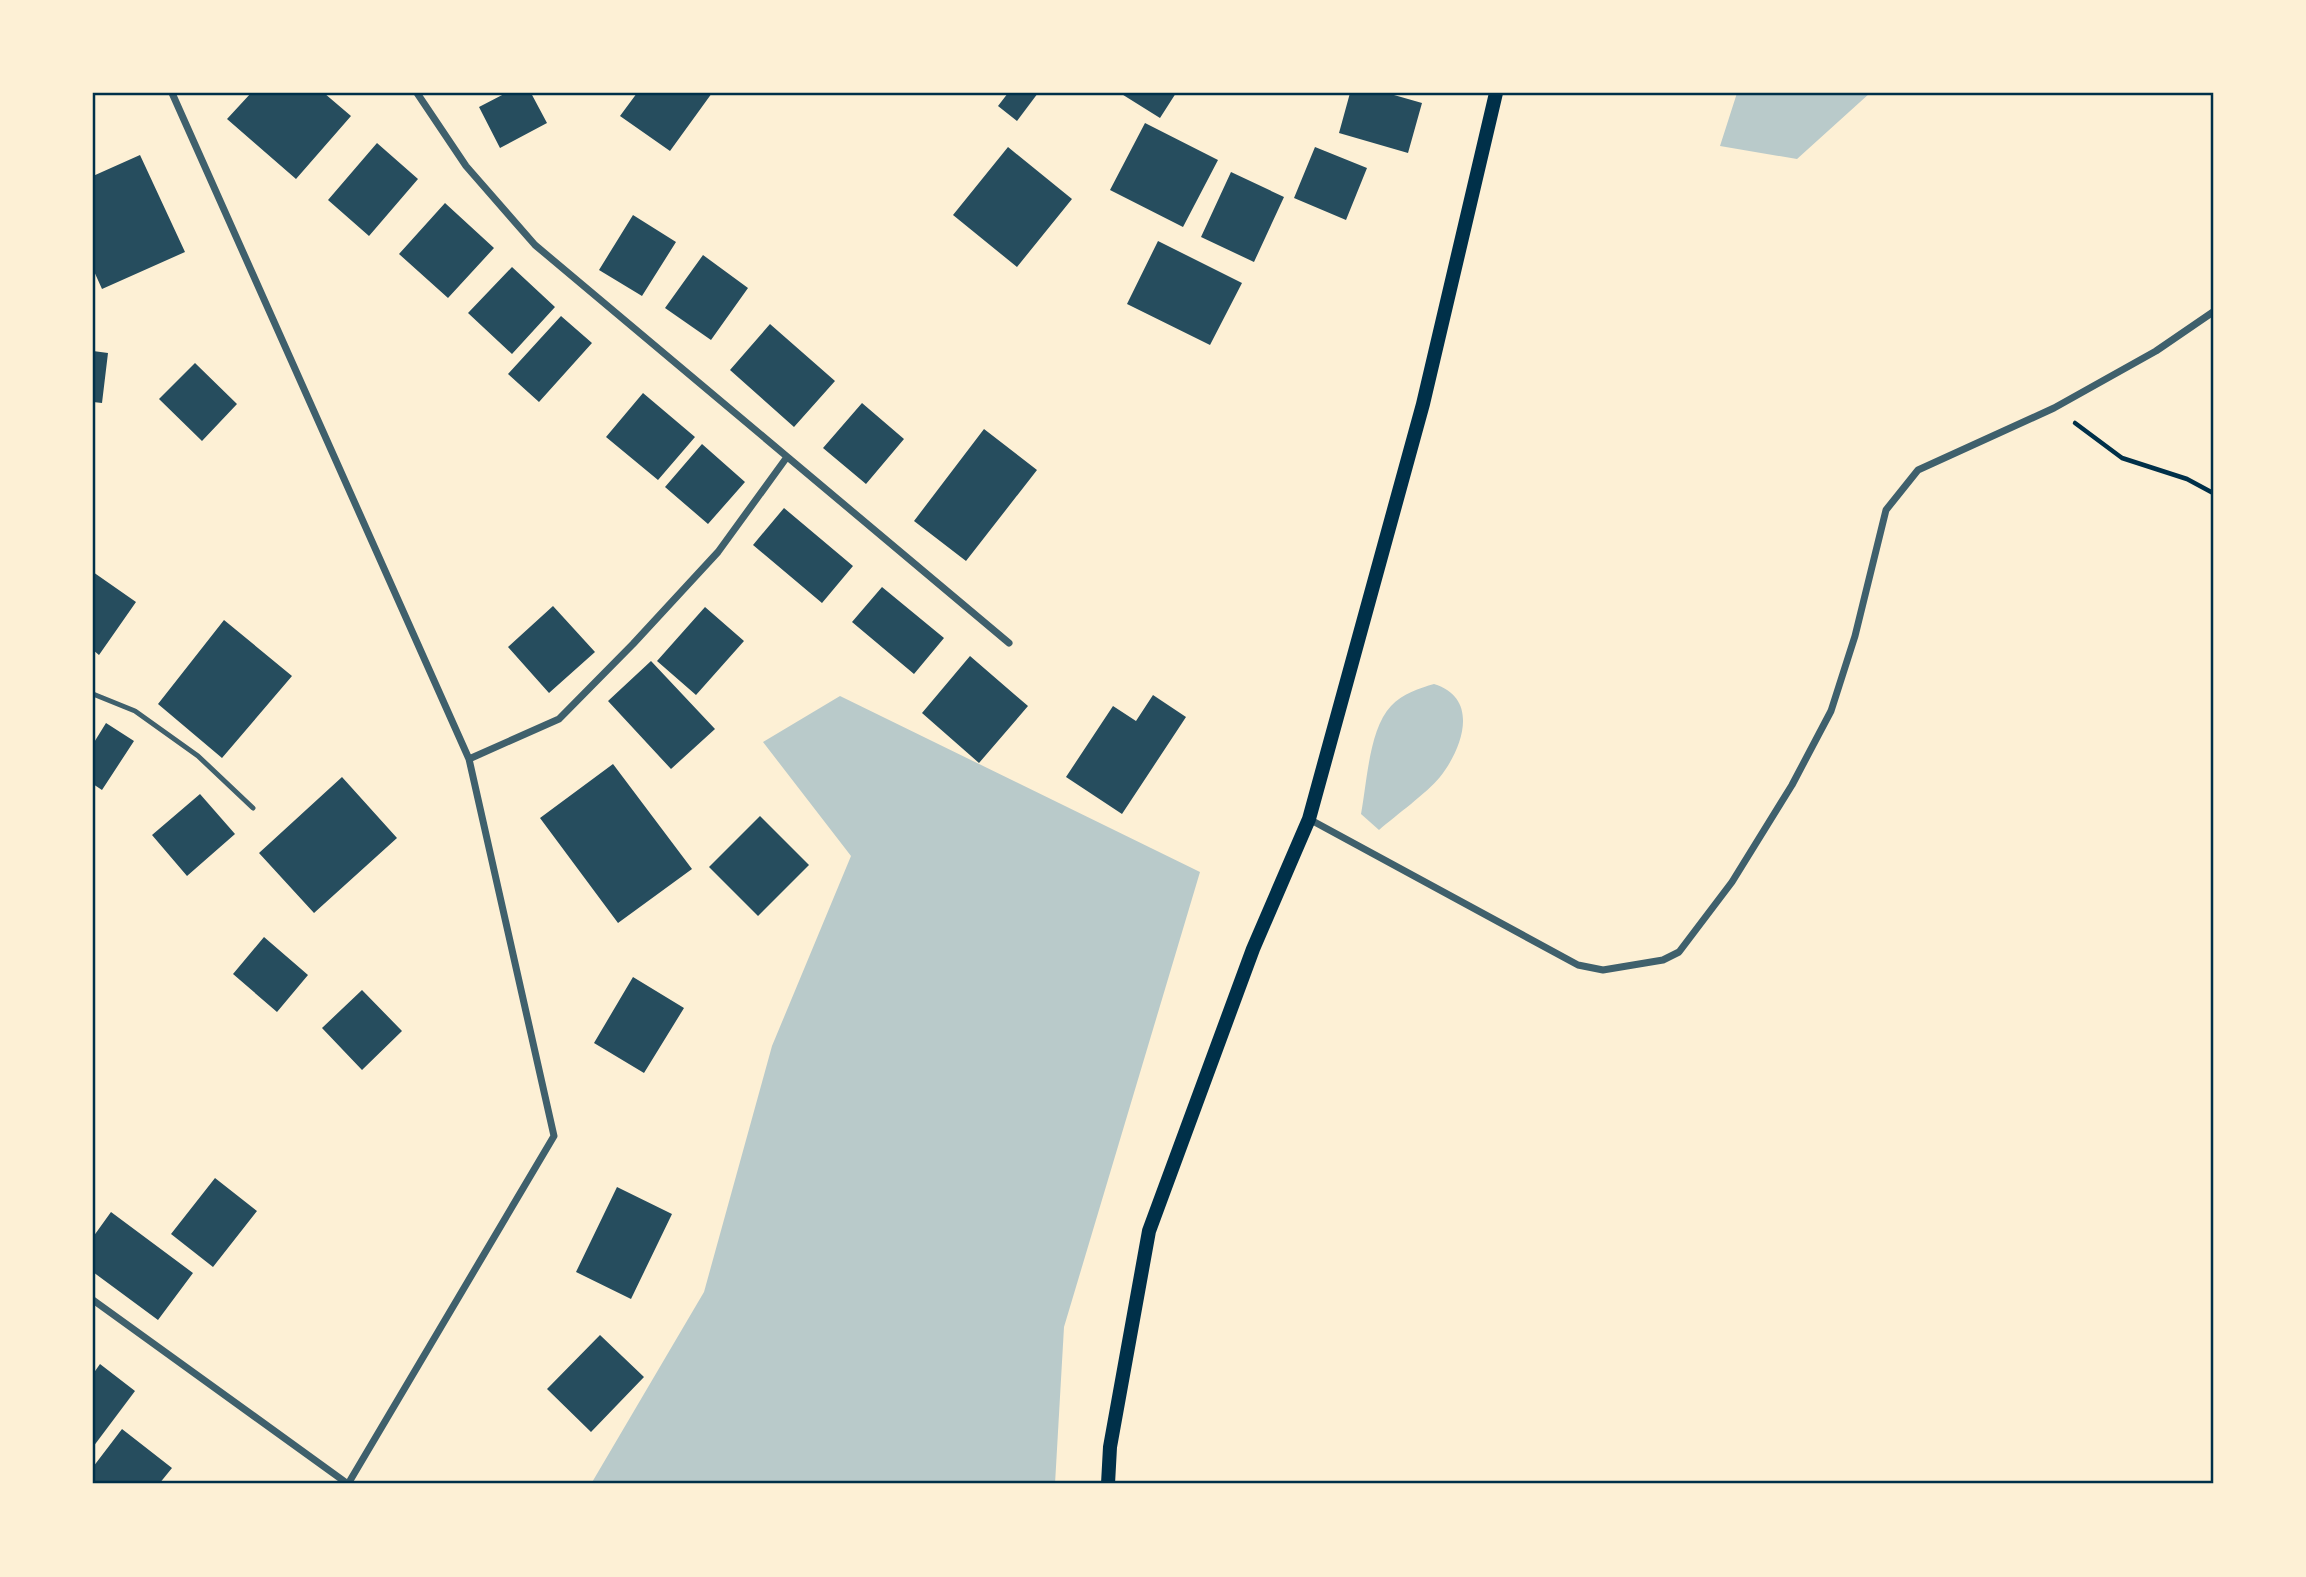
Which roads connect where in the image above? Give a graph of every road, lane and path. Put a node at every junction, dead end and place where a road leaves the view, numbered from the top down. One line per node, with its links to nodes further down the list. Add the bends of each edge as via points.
1 (172, 93): 10 (street)
2 (418, 93): 6 (street, via 466,166 535,245)
3 (1496, 93): 12 (main road, via 1423,404)
4 (2213, 312): 5 (street)
5 (2054, 408): 7 (path, via 2122,458 2188,479); 12 (street, via 1918,470 1886,510 1831,711 1732,882 1679,952 1663,960 1603,970 1578,965)
6 (788, 457): 8 (street); 10 (street, via 718,552 559,719)
7 (2213, 493)
8 (1009, 643)
9 (93, 694): 11 (lane, via 135,711 198,755)
10 (469, 759): 14 (street, via 554,1136)
11 (253, 808)
12 (1309, 819): 15 (main road, via 1253,949 1149,1231 1110,1447)
13 (93, 1300): 14 (street)
14 (348, 1484)
15 (1108, 1484)

